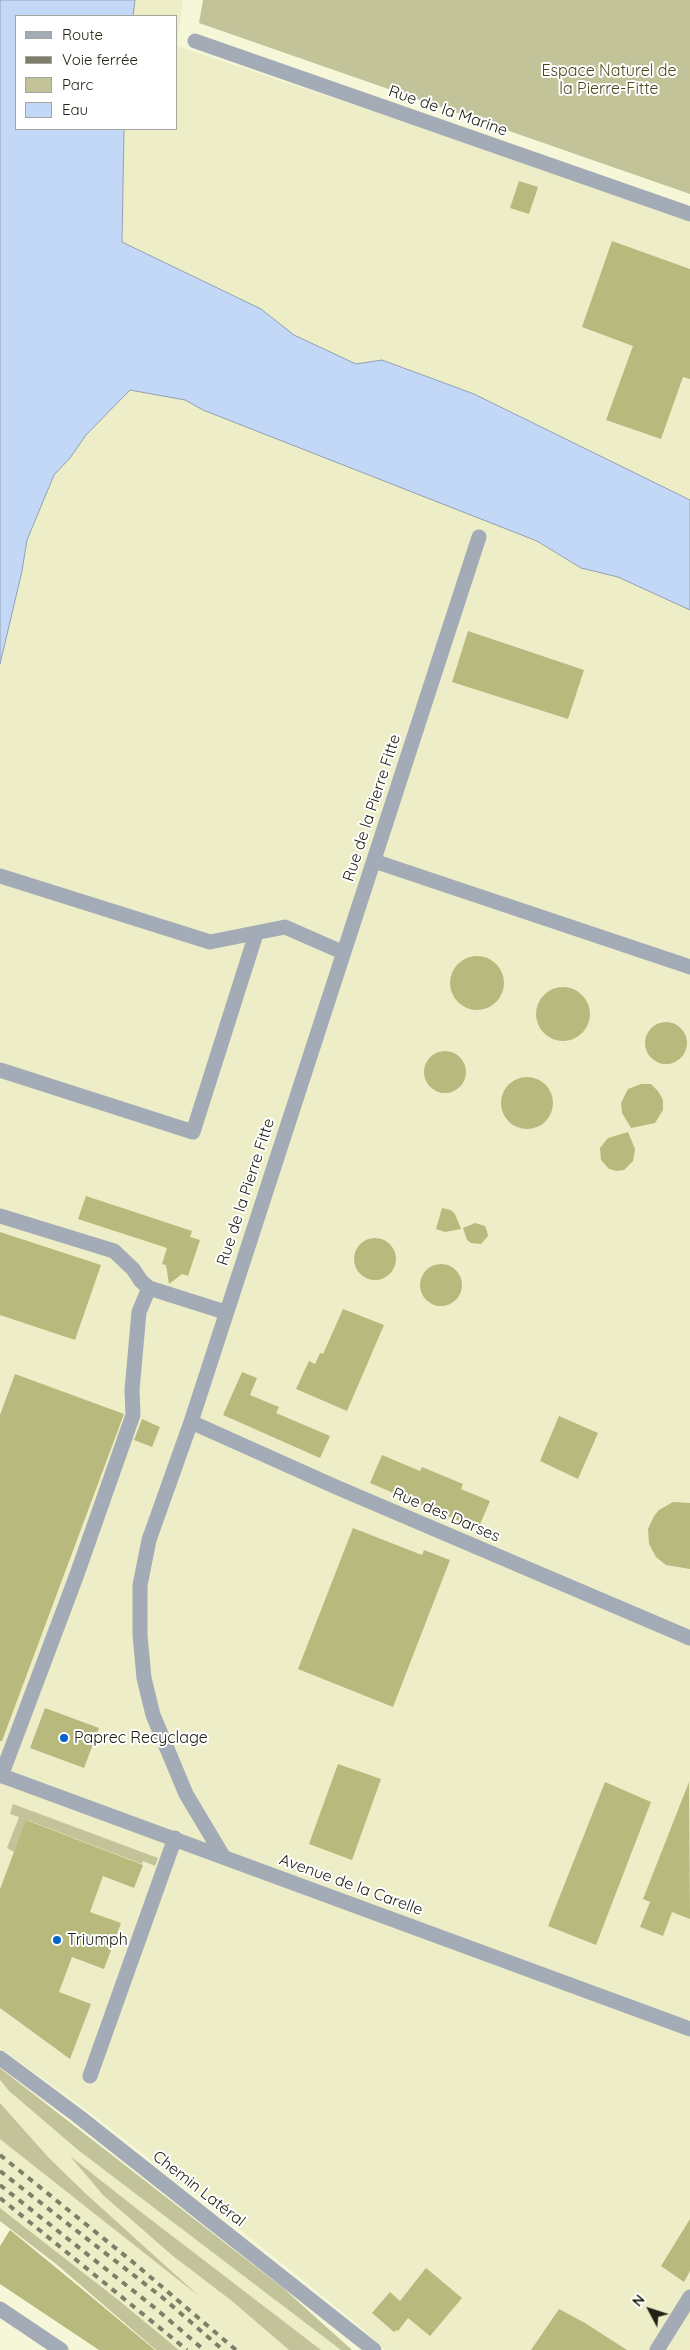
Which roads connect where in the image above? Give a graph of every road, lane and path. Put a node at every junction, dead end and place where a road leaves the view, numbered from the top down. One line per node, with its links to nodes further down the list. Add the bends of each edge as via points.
1 (195, 41): 2 (street, Rue de la Marine)
2 (690, 214)
3 (479, 537): 4 (street, Rue de la Pierre Fitte)
4 (374, 861): 7 (street, Rue de la Pierre Fitte); 8 (street)
5 (0, 876): 6 (street, via 210,942)
6 (256, 934): 7 (street, via 276,928 292,928); 9 (street, via 193,1132)
7 (342, 952): 12 (street, Rue de la Pierre Fitte)
8 (690, 967)
9 (0, 1070)
10 (0, 1216): 11 (street, via 114,1251)
11 (149, 1288): 12 (street); 15 (street, via 139,1312 133,1415)
12 (225, 1312): 13 (street, Rue de la Pierre Fitte)
13 (191, 1422): 14 (street, Rue des Darses); 17 (street, Rue de la Pierre Fitte, via 149,1540 140,1585 141,1644 144,1678 153,1715 186,1794)
14 (690, 1638)
15 (1, 1776): 16 (street, Avenue de la Carelle, via 100,1814)
16 (176, 1838): 17 (street, Avenue de la Carelle); 20 (street)
17 (223, 1856): 18 (street, Avenue de la Carelle)
18 (690, 2029)
19 (0, 2058): 24 (street, Chemin Latéral)
20 (90, 2076)
21 (690, 2297): 25 (street)
22 (0, 2309): 23 (street)
23 (61, 2350)
24 (374, 2350)
25 (657, 2350)

